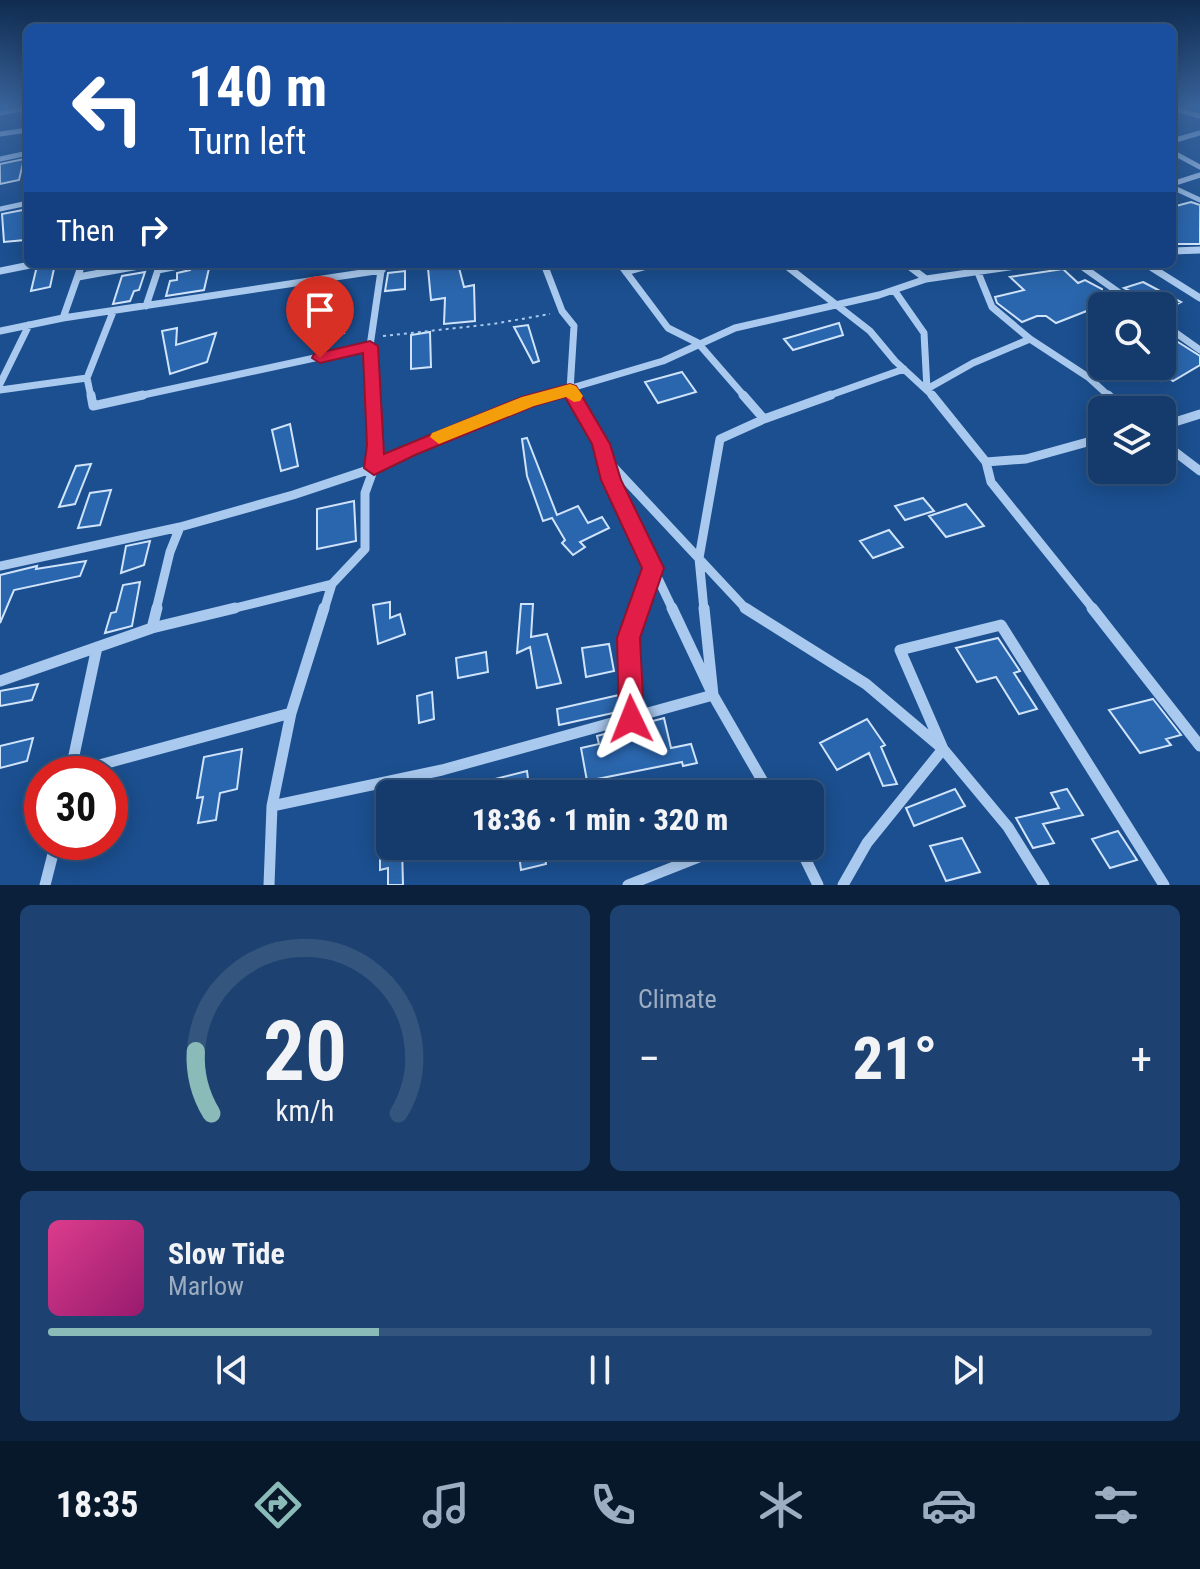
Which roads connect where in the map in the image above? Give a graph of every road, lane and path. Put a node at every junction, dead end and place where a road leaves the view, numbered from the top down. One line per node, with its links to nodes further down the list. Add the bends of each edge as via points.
1 (24, 154): 3 (street)
2 (1176, 154): 4 (street)
3 (0, 159)
4 (1200, 167)
5 (1200, 175): 6 (street)
6 (1176, 184)
7 (1176, 187): 8 (street)
8 (1200, 200)
9 (24, 204): 10 (street)
10 (0, 209)
11 (1200, 250): 12 (street)
12 (1176, 251)
13 (24, 266): 28 (street)
14 (81, 268): 30 (street)
15 (128, 268): 30 (street)
16 (159, 268): 36 (street)
17 (376, 268): 36 (street)
18 (382, 268): 44 (street)
19 (546, 268): 37 (street)
20 (623, 268): 29 (street)
21 (640, 268): 29 (street)
22 (789, 268): 35 (street)
23 (911, 268): 31 (street)
24 (984, 268): 27 (street)
25 (1086, 268): 33 (street)
26 (1152, 268): 34 (street)
27 (977, 270): 31 (street); 43 (street, via 992,307)
28 (0, 271)
29 (626, 272): 45 (street, via 668,328)
30 (78, 277): 39 (street)
31 (926, 279): 32 (street)
32 (894, 290): 35 (street); 50 (street, via 924,333)
33 (1119, 292)
34 (1200, 298)
35 (834, 305): 45 (street, via 735,328); 47 (street, via 870,331)
36 (146, 306): 38 (street)
37 (562, 311): 44 (path); 51 (street, via 574,326)
38 (113, 312): 39 (street); 48 (street)
39 (63, 318): 40 (street)
40 (29, 325): 41 (street); 49 (street)
41 (0, 331)
42 (1176, 333): 46 (street)
43 (1030, 339): 50 (street); 52 (street)
44 (371, 342): 48 (street, via 93,406); 60 (street)
45 (698, 343): 51 (street, via 663,361); 54 (street)
46 (1200, 350)
47 (904, 369): 50 (street); 54 (street)
48 (87, 378): 49 (street)
49 (0, 387)
50 (927, 389): 59 (street)
51 (570, 390): 58 (street); 60 (street, via 528,401)
52 (1109, 396)
53 (1200, 414): 55 (street)
54 (764, 419): 63 (street, via 720,439)
55 (1176, 422)
56 (1088, 442): 59 (street, via 1026,459)
57 (1176, 453): 61 (street)
58 (606, 459): 63 (street); 65 (street)
59 (986, 462): 73 (street, via 991,482)
60 (374, 468): 62 (street); 66 (street, via 365,493 365,549)
61 (1200, 471)
62 (180, 527): 64 (street); 67 (street)
63 (699, 558): 70 (street); 74 (street, via 747,610 866,684)
64 (0, 566)
65 (653, 568): 70 (street); 72 (street, via 628,638)
66 (332, 584): 67 (street); 71 (street)
67 (152, 628): 68 (street)
68 (97, 647): 69 (street); 75 (street)
69 (0, 681)
70 (713, 695): 72 (street); 77 (street)
71 (291, 713): 76 (street); 78 (street)
72 (631, 719): 78 (street, via 442,770)
73 (1200, 746)
74 (943, 749): 86 (street, via 867,843); 87 (street, via 1008,827); 88 (street, via 900,650 1001,625)
75 (74, 756)
76 (128, 757)
77 (762, 780)
78 (272, 806): 83 (street)
79 (51, 860): 82 (street)
80 (691, 860): 84 (street)
81 (806, 860): 85 (street)
82 (45, 885)
83 (269, 885)
84 (628, 885)
85 (818, 885)
86 (843, 885)
87 (1044, 885)
88 (1164, 885)

